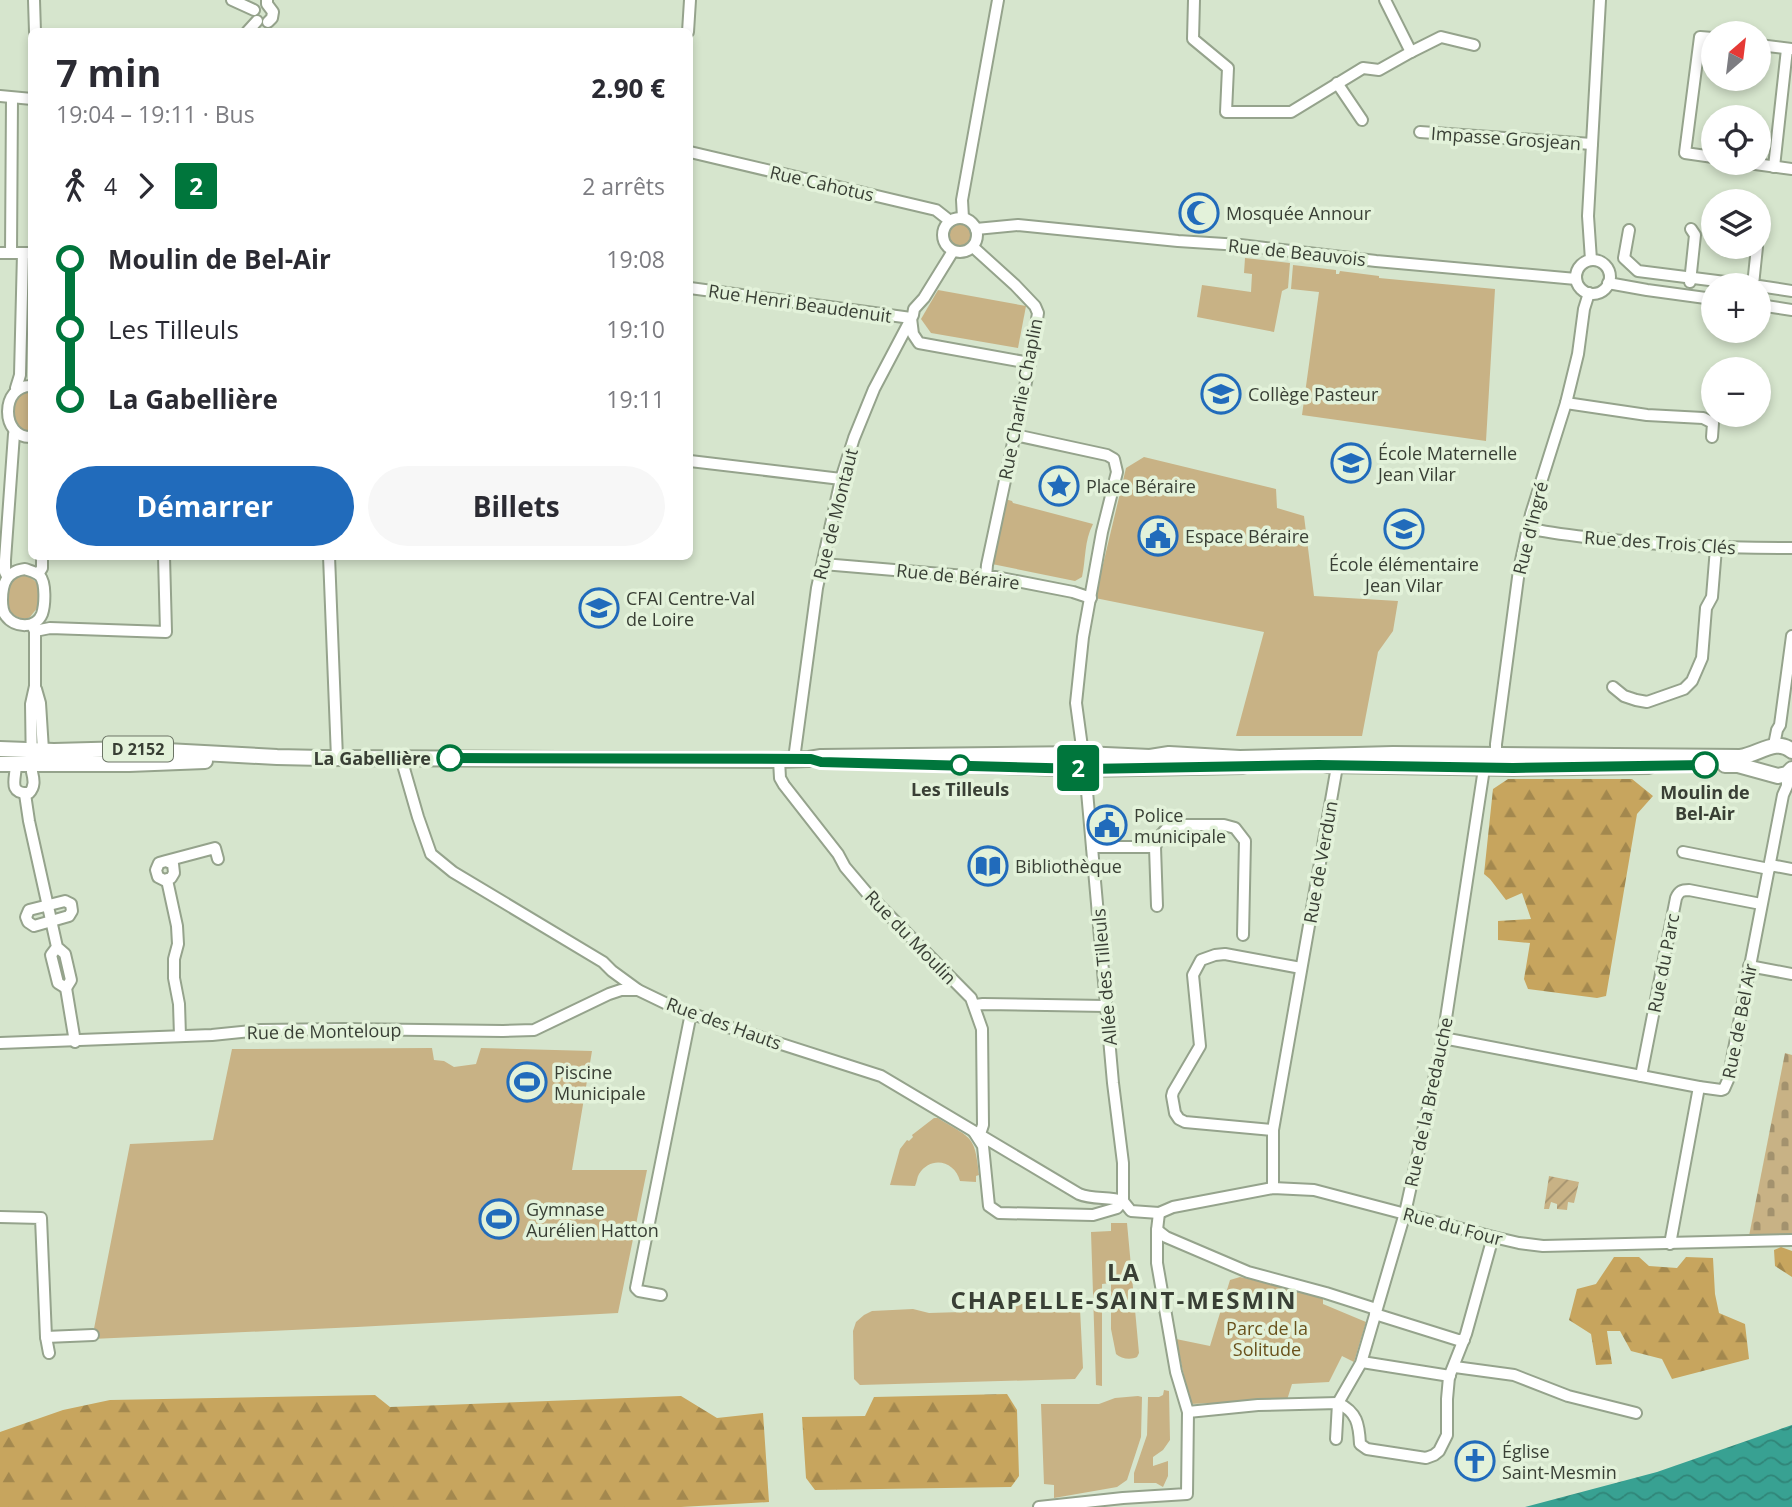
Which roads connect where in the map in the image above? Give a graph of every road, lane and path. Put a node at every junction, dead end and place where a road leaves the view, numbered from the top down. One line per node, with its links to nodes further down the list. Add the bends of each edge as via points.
1 (34, 0): 10 (street)
2 (232, 0): 9 (street)
3 (690, 0): 13 (street)
4 (998, 0): 30 (street, via 962,200)
5 (1194, 0): 19 (street, via 1193,39 1228,68 1226,112 1291,112)
6 (1385, 0): 18 (street)
7 (1600, 0): 24 (street)
8 (267, 2): 9 (street, via 260,4); 9 (street, via 272,18)
9 (260, 17): 11 (street); 12 (street)
10 (35, 28)
11 (250, 28)
12 (272, 28)
13 (688, 28)
14 (1701, 37): 26 (street, via 1685,153)
15 (1474, 45): 18 (street, via 1441,37)
16 (1771, 47): 17 (street)
17 (1789, 49): 28 (street)
18 (1411, 52): 19 (street, via 1379,70 1363,68)
19 (1337, 83): 22 (street)
20 (6, 97): 21 (street); 37 (street)
21 (28, 99)
22 (1362, 120)
23 (1420, 132): 24 (street, Impasse Grosjean)
24 (1592, 144): 39 (street)
25 (693, 153): 31 (street, Rue Cahotus, via 936,210)
26 (1701, 155)
27 (1771, 167): 28 (street)
28 (1774, 167): 29 (street)
29 (1792, 169)
30 (963, 218): 31 (street); 32 (street)
31 (950, 221): 36 (street, via 943,235)
32 (976, 229): 35 (street); 41 (street, Rue de Beauvois, via 1018,225)
33 (1691, 229): 40 (street, via 1695,235)
34 (1629, 230): 40 (street, via 1624,258 1639,271)
35 (973, 247): 36 (street); 53 (street, Rue Charlie Chaplin, via 1035,306 1038,319)
36 (953, 251): 52 (street, Rue de Montaut)
37 (6, 253): 38 (street)
38 (27, 253): 55 (street)
39 (1591, 260): 41 (street, via 1581,264); 43 (street, via 1606,267)
40 (1691, 278): 42 (street); 48 (street)
41 (1576, 279): 47 (street)
42 (1701, 279)
43 (1608, 283): 47 (street, via 1603,290); 48 (street)
44 (693, 288): 52 (street, Rue Henri Beaudenuit)
45 (1771, 288): 46 (street)
46 (1792, 291)
47 (1589, 293): 56 (street, Rue d'Ingré)
48 (1689, 295): 49 (street)
49 (1701, 297)
50 (1771, 307): 51 (street)
51 (1792, 310)
52 (911, 318): 53 (street, via 919,343); 63 (street, Rue de Montaut, via 874,389)
53 (1030, 363): 59 (street, Rue Charlie Chaplin)
54 (28, 386): 55 (street)
55 (16, 388): 57 (street, via 5,399)
56 (1566, 402): 61 (street, via 1647,415 1703,418 1713,424); 64 (street, Rue d'Ingré)
57 (1, 413): 58 (street)
58 (14, 434): 60 (street); 72 (street)
59 (1014, 435): 73 (street, Rue Charlie Chaplin); 75 (street, via 1114,459 1117,472)
60 (28, 437)
61 (1712, 437)
62 (693, 461): 63 (street)
63 (841, 479): 70 (street, Rue de Montaut)
64 (1528, 528): 65 (street, Rue des Trois Clés); 87 (street, Rue d'Ingré)
65 (1716, 548): 66 (street, Rue des Trois Clés); 78 (street, via 1702,658 1692,681 1684,689 1647,702 1624,696)
66 (1792, 548)
67 (42, 560): 71 (street)
68 (164, 560): 76 (street, via 166,632)
69 (329, 560): 82 (street)
70 (823, 564): 73 (street, Rue de Béraire); 84 (street, Rue de Montaut)
71 (38, 574): 72 (street, via 25,569); 76 (street, via 43,583 43,611)
72 (7, 576): 74 (street)
73 (986, 577): 75 (street, Rue de Béraire)
74 (1, 593): 76 (street, via 2,610 11,622)
75 (1091, 598): 85 (street, via 1076,703)
76 (33, 628): 81 (street, via 40,704)
77 (1792, 636): 79 (street, via 1777,730)
78 (1613, 687)
79 (1780, 747): 87 (main road, D 2152, via 1740,757); 90 (main road, via 1766,751 1763,762 1764,767)
80 (0, 749): 81 (main road, D 2152)
81 (36, 755): 82 (main road, D 2152, via 129,749); 89 (main road, D 2152); 91 (street, via 33,787)
82 (337, 758): 83 (main road, D 2152)
83 (401, 758): 84 (main road, D 2152); 106 (street, Rue des Hauts, via 431,854 453,872 603,962)
84 (786, 760): 85 (main road, D 2152); 107 (street, Rue du Moulin, via 780,778 845,867)
85 (1084, 761): 86 (main road, D 2152, via 1189,754); 92 (street, Allée des Tilleuls)
86 (1336, 761): 87 (main road, D 2152, via 1393,754); 104 (street, Rue de Verdun)
87 (1491, 761): 90 (main road, D 2152, via 1738,765); 111 (street, Rue de la Bredauche)
88 (0, 764): 89 (main road, D 2152)
89 (16, 764): 91 (street, via 14,785)
90 (1785, 772): 96 (street, Rue de Bel Air, via 1787,786)
91 (26, 794): 99 (street)
92 (1092, 847): 93 (street); 108 (street, Allée des Tilleuls)
93 (1155, 847): 100 (street); 102 (street, via 1170,825 1235,828 1245,841)
94 (1683, 852): 96 (street)
95 (218, 859): 110 (street, via 215,848 166,861 173,864 174,873 167,880 177,926 174,978)
96 (1769, 867): 97 (street); 98 (street, Rue de Bel Air)
97 (1792, 869)
98 (1761, 904): 103 (street, Rue de Bel Air); 114 (street, Rue du Parc, via 1689,890 1678,893)
99 (48, 905): 101 (street); 101 (street, via 71,904 69,916); 101 (street, via 29,910 26,917 34,926)
100 (1157, 906)
101 (51, 921): 112 (street, via 57,947 51,956 58,983 66,988)
102 (1243, 935)
103 (1749, 966): 105 (street); 115 (street, Rue de Bel Air, via 1727,1086 1721,1090)
104 (1301, 968): 116 (street, Rue de Verdun); 116 (street, via 1225,954 1201,960 1193,975 1200,1046 1173,1092 1175,1113 1185,1122)
105 (1792, 974)
106 (638, 990): 109 (street, Rue des Hauts); 110 (street, Rue de Monteloup, via 609,994 534,1030 261,1030)
107 (975, 1005): 108 (street); 117 (street, Rue du Moulin, via 982,1029 983,1125)
108 (1106, 1006): 121 (street, Allée des Tilleuls)
109 (691, 1013): 117 (street, Rue des Hauts, via 881,1076); 129 (street, via 636,1288)
110 (180, 1036): 112 (street, Rue de Monteloup)
111 (1443, 1038): 114 (street, Rue de Bel Air); 123 (street, Rue de la Bredauche)
112 (75, 1042): 113 (street, Rue de Monteloup)
113 (0, 1043)
114 (1641, 1076): 115 (street, Rue de Bel Air)
115 (1699, 1087): 128 (street)
116 (1273, 1130): 120 (street, Rue de Verdun)
117 (977, 1133): 118 (street, Rue des Hauts); 119 (street)
118 (1000, 1147): 119 (street, via 991,1151); 121 (street, Rue des Hauts, via 1087,1197)
119 (985, 1162): 121 (street, via 989,1206 999,1213 1093,1215 1111,1211)
120 (1273, 1188): 122 (street, Rue du Four); 123 (street, Rue du Four, via 1314,1190)
121 (1123, 1201): 122 (street, Rue du Four, via 1132,1211)
122 (1159, 1213): 125 (street)
123 (1405, 1213): 126 (street, Rue du Four); 130 (street, Rue de la Bredauche)
124 (0, 1217): 132 (street, via 41,1218)
125 (1157, 1230): 130 (street, via 1248,1272); 138 (street, via 1157,1263 1176,1373)
126 (1493, 1237): 128 (street, Rue du Four, via 1543,1246); 133 (street)
127 (1792, 1240): 128 (street, Rue du Four)
128 (1670, 1244)
129 (661, 1295)
130 (1376, 1311): 133 (street); 135 (street, Rue de la Bredauche)
131 (93, 1335): 132 (street)
132 (46, 1337): 134 (street)
133 (1464, 1340): 136 (street)
134 (49, 1353)
135 (1362, 1362): 136 (street); 137 (street, Rue de la Bredauche)
136 (1451, 1373): 137 (street, via 1445,1442 1426,1458 1363,1447 1352,1412); 139 (street, via 1514,1375 1569,1396)
137 (1338, 1403): 138 (street); 140 (street, Rue de la Bredauche)
138 (1188, 1412): 141 (street, via 1188,1494)
139 (1636, 1413)
140 (1336, 1439)
141 (1039, 1507)

